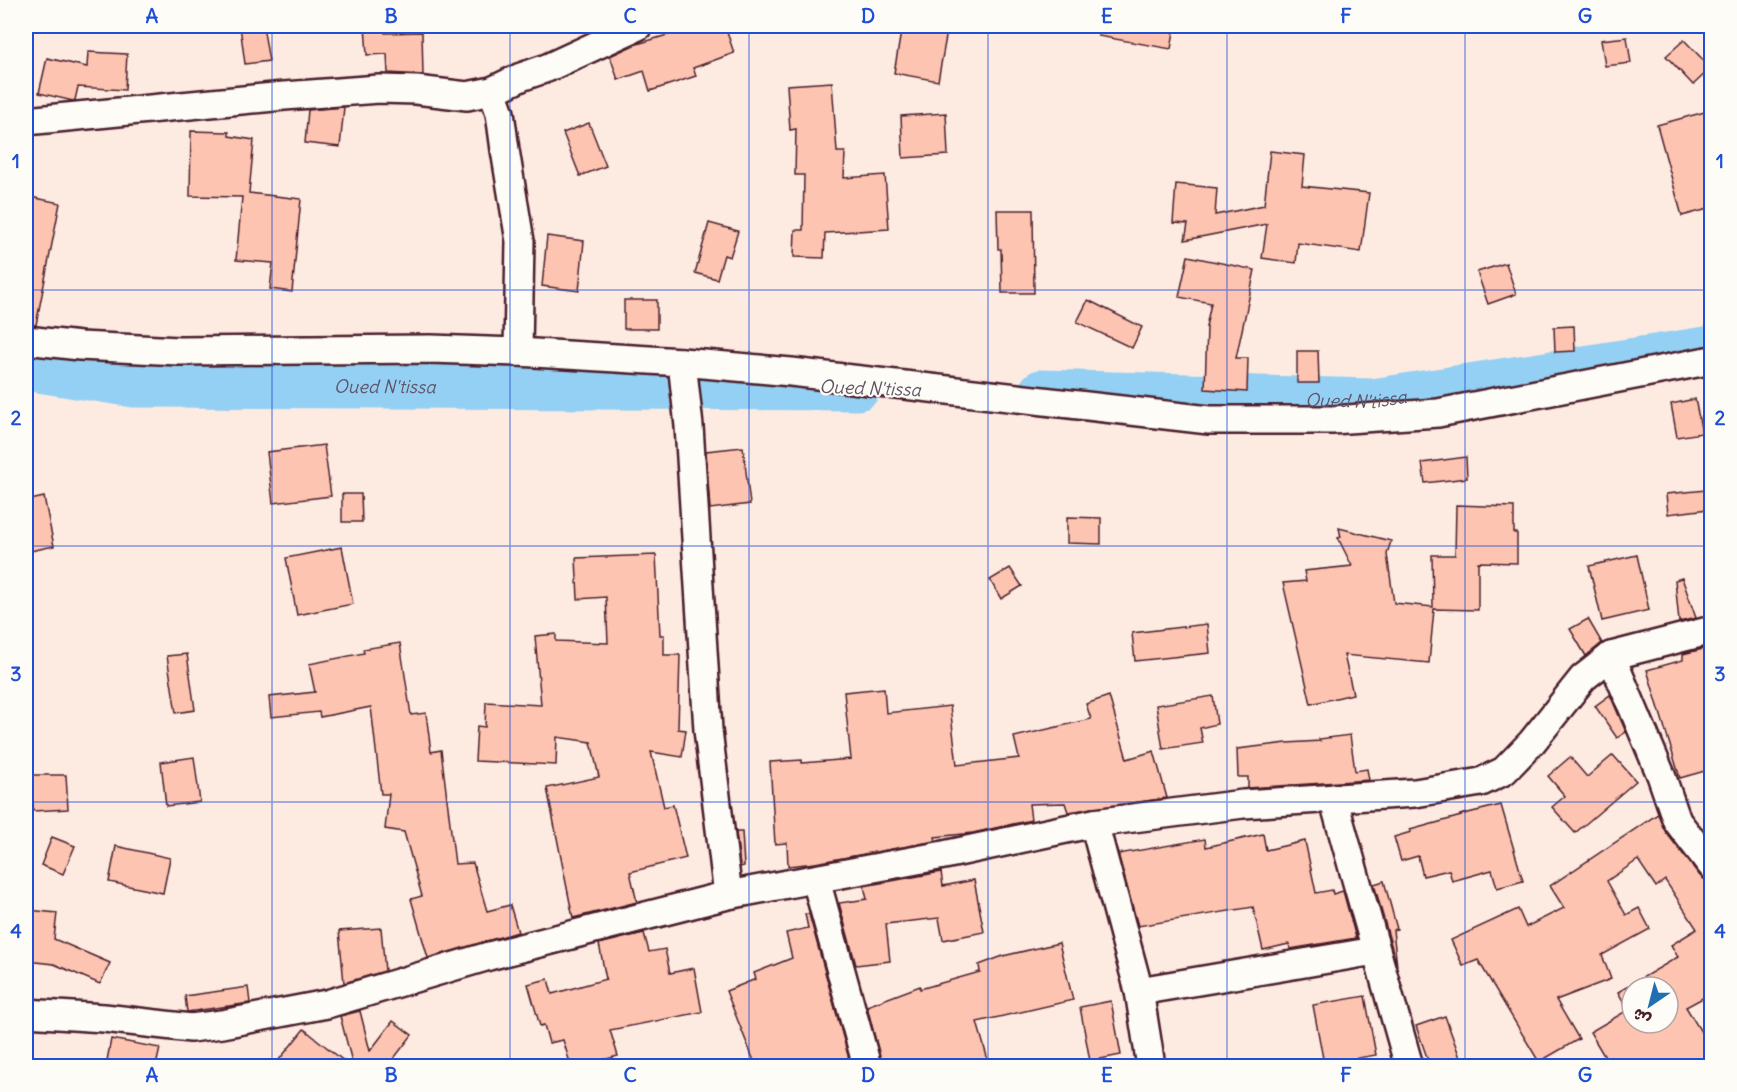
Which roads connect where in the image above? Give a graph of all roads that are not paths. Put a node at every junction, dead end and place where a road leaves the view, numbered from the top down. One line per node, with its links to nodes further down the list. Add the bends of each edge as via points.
1 (638, 26): 2 (street)
2 (492, 91): 3 (street, via 467,96 379,89); 5 (street, via 500,113 520,241)
3 (26, 121)
4 (26, 340): 5 (street, via 179,351)
5 (518, 352): 7 (street)
6 (1712, 360): 7 (street, via 1438,413 1332,420 1209,420)
7 (682, 362): 14 (street, via 708,730)
8 (1712, 630): 9 (street)
9 (1611, 656): 10 (street, via 1583,678 1532,742 1493,778 1415,793); 12 (street, via 1677,821)
10 (1333, 798): 11 (street, via 1243,804); 15 (street)
11 (1094, 822): 13 (street); 16 (street)
12 (1712, 866)
13 (816, 880): 14 (street); 18 (street)
14 (729, 895): 17 (street, via 489,956 327,1004 222,1024 191,1028)
15 (1375, 951): 16 (street); 20 (street)
16 (1139, 991): 19 (street)
17 (26, 1013)
18 (867, 1066)
19 (1151, 1066)
20 (1409, 1066)

